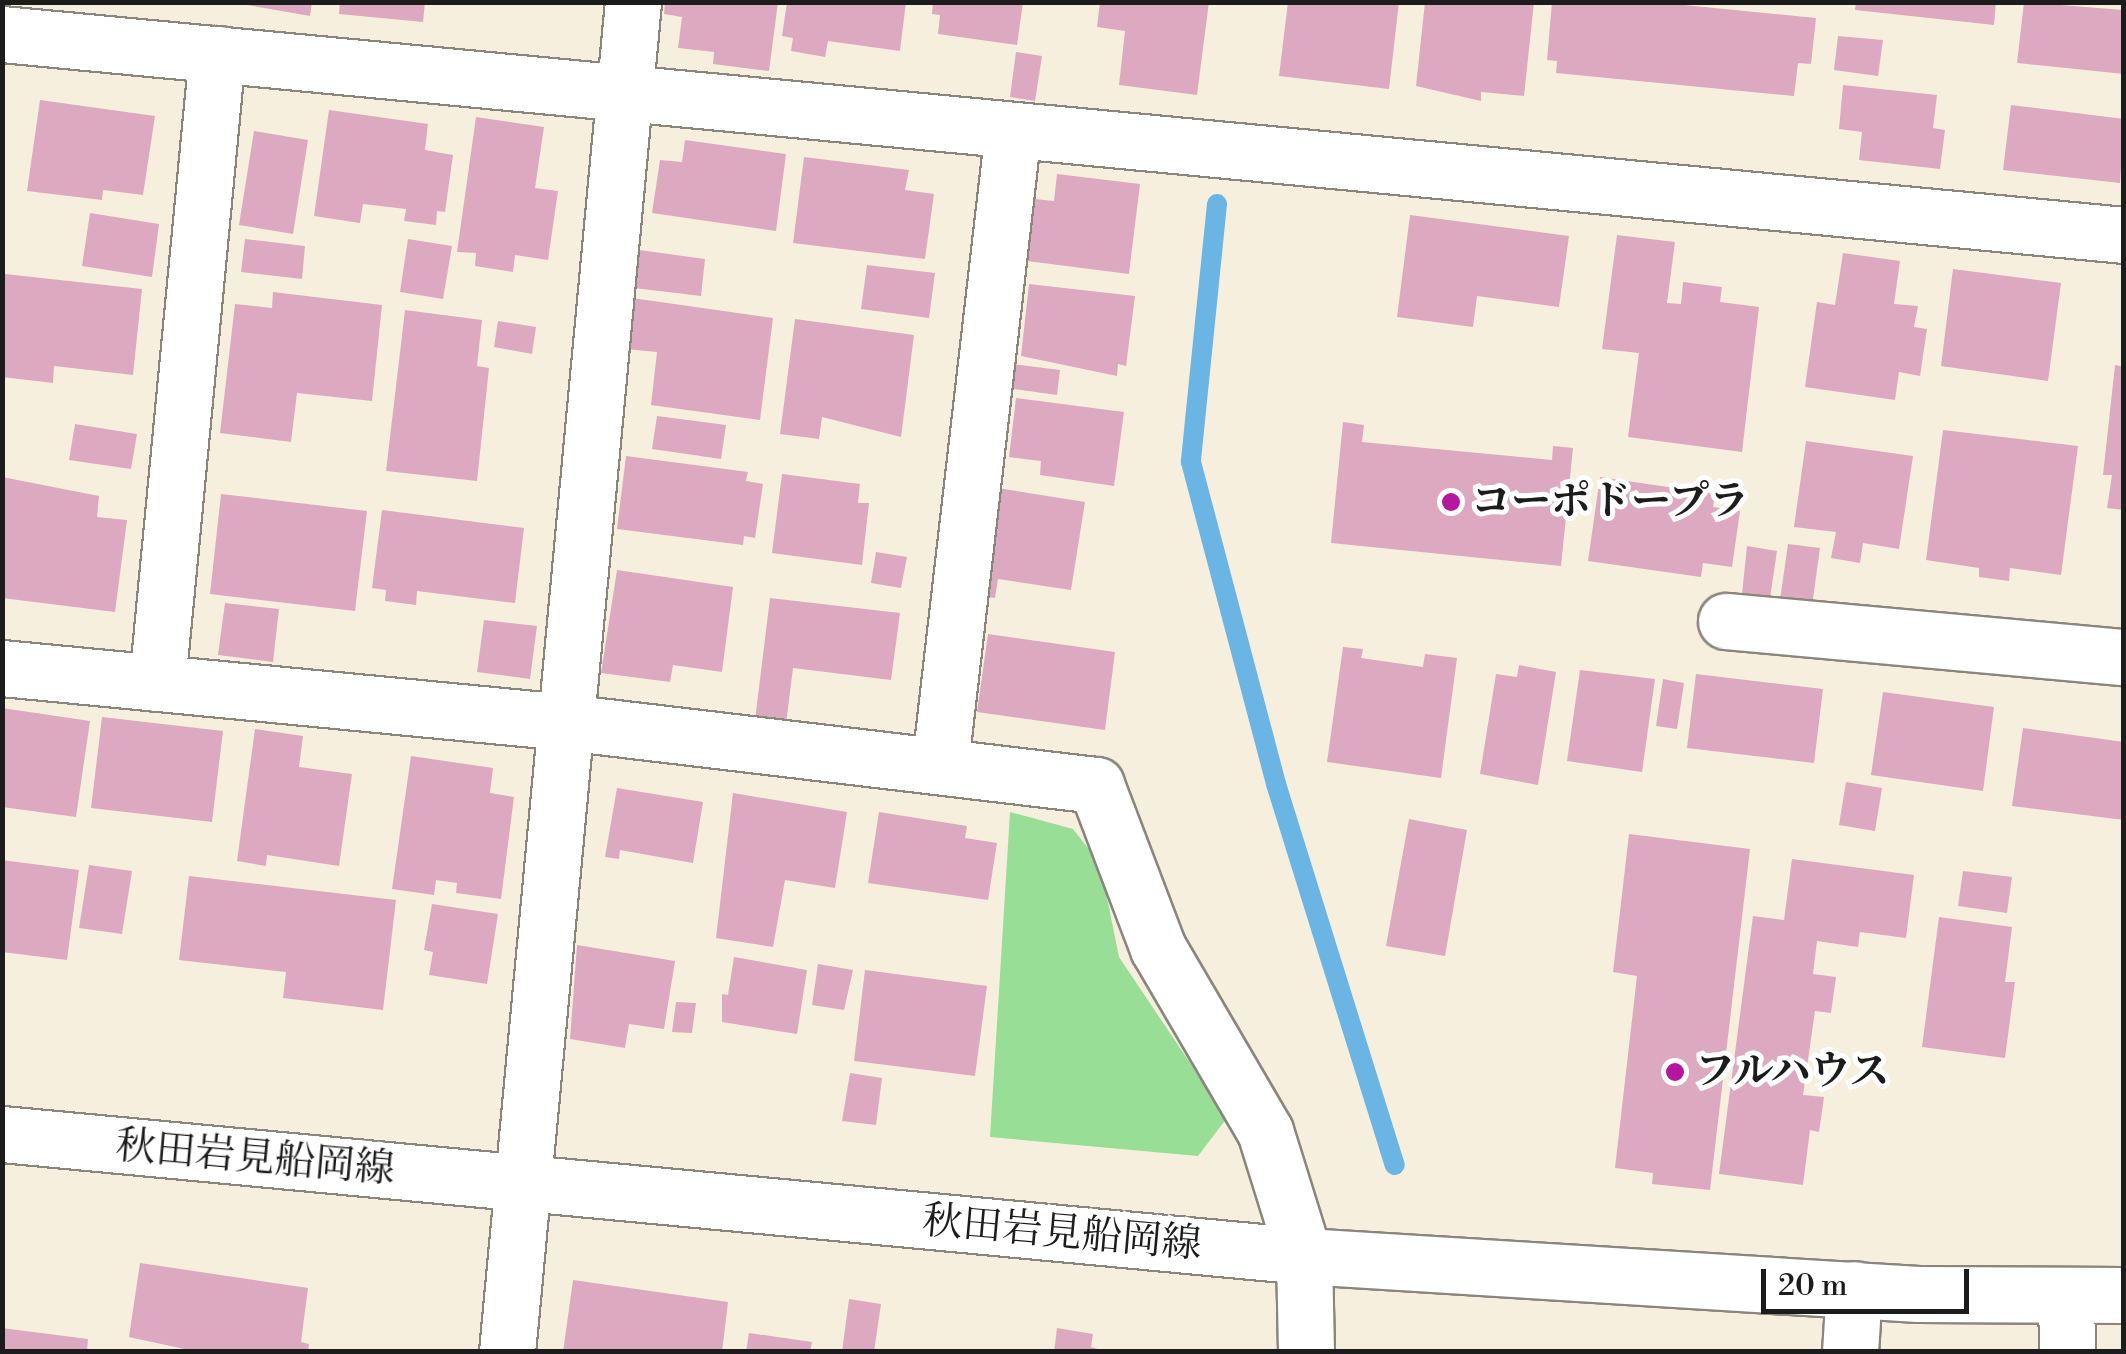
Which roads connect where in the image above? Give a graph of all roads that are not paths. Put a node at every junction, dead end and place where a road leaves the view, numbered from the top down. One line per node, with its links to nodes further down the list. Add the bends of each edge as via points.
1 (633, 2): 4 (street)
2 (2, 34): 3 (street)
3 (217, 54): 4 (street); 10 (street)
4 (624, 93): 5 (street); 11 (street)
5 (1013, 130): 6 (street); 12 (street)
6 (2124, 235)
7 (1726, 621): 8 (street)
8 (2124, 657)
9 (2, 668): 10 (street)
10 (157, 683): 11 (street)
11 (565, 722): 12 (street); 14 (street)
12 (940, 763): 15 (street, via 1096,785 1158,948 1265,1130)
13 (2, 1134): 14 (street, 秋田岩見船岡線)
14 (522, 1183): 15 (street, 秋田岩見船岡線); 19 (street)
15 (1304, 1256): 16 (street, 秋田岩見船岡線); 20 (street)
16 (1854, 1290): 17 (street, 秋田岩見船岡線); 21 (street)
17 (2066, 1295): 18 (street, 秋田岩見船岡線); 22 (street)
18 (2124, 1296)
19 (508, 1352)
20 (1306, 1352)
21 (1850, 1352)
22 (2067, 1352)

